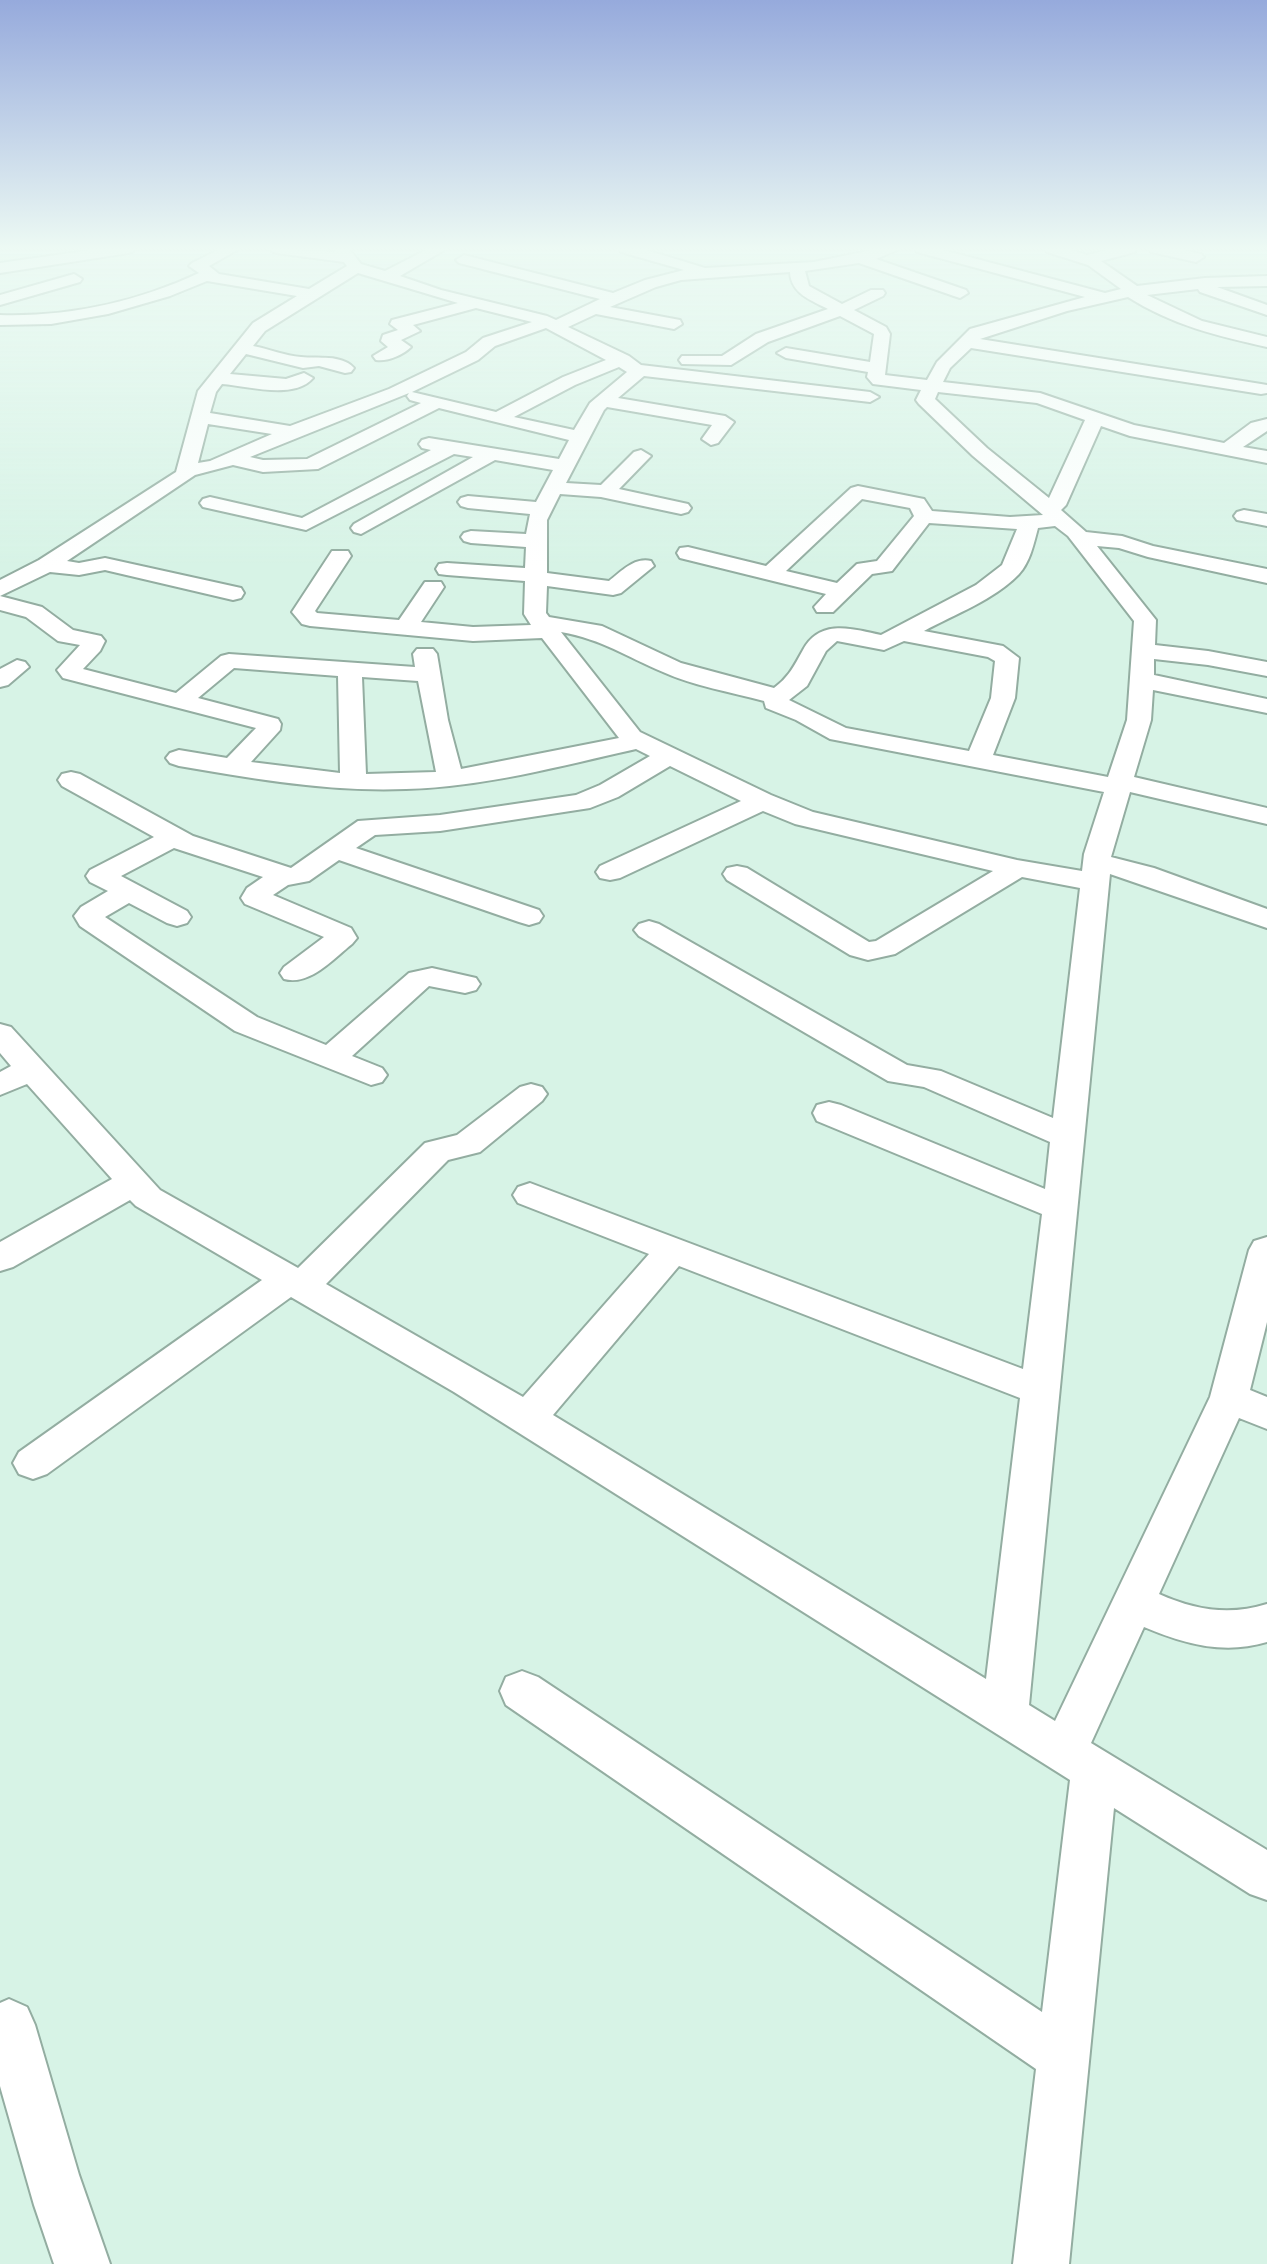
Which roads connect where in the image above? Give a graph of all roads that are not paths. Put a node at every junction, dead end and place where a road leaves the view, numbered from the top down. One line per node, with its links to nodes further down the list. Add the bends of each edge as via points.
1 (237, 355): 18 (street)
2 (269, 355): 15 (street)
3 (385, 355): 12 (street)
4 (474, 355): 22 (street)
5 (611, 355): 14 (street)
6 (735, 355): 16 (street, via 725,361 680,360)
7 (793, 355): 17 (street)
8 (880, 355): 17 (street)
9 (954, 355): 20 (street)
10 (1040, 355): 13 (street)
11 (1077, 355): 13 (street)
12 (382, 356)
13 (1070, 360): 21 (street)
14 (631, 365): 16 (street); 24 (street, via 638,373); 29 (street, via 569,381)
15 (345, 368)
16 (665, 372): 23 (street)
17 (878, 374): 20 (street); 23 (street)
18 (218, 378): 19 (street, via 285,385); 26 (street, via 207,391)
19 (304, 378)
20 (932, 386): 28 (street, via 1040,398); 52 (street, via 925,400)
21 (1261, 388)
22 (399, 391): 25 (street); 31 (street)
23 (870, 397): 27 (street)
24 (603, 401): 32 (street); 33 (street, via 724,422)
25 (437, 402): 29 (street); 40 (street, via 312,465 263,466)
26 (200, 417): 31 (street); 42 (street)
27 (860, 417)
28 (1095, 418): 36 (street, via 1129,430); 52 (street)
29 (497, 419): 32 (street)
30 (1267, 425): 36 (street)
31 (293, 432): 40 (street)
32 (580, 437): 41 (street)
33 (711, 439)
34 (415, 441): 35 (street)
35 (450, 448): 37 (street); 46 (street, via 306,524)
36 (1226, 450): 39 (street)
37 (490, 455): 41 (street); 53 (street)
38 (641, 456): 44 (street)
39 (1267, 457)
40 (231, 459): 42 (street, via 204,470)
41 (565, 466): 43 (street)
42 (185, 471): 58 (street)
43 (554, 488): 44 (street); 48 (street)
44 (605, 492): 47 (street)
45 (468, 502): 48 (street)
46 (210, 503)
47 (681, 508)
48 (543, 509): 55 (street, via 537,520)
49 (924, 516): 52 (street); 60 (street, via 917,503 858,492); 64 (street, via 884,566 865,569)
50 (1244, 516): 51 (street)
51 (1267, 520)
52 (1053, 521): 62 (street, via 1148,551); 70 (street, via 1022,548 998,581); 71 (street, via 1145,620)
53 (361, 528)
54 (471, 537): 55 (street)
55 (537, 541): 61 (street)
56 (688, 553): 60 (street)
57 (340, 556): 68 (street, via 303,612 305,617)
58 (47, 565): 63 (street); 65 (street, via 79,569 105,564)
59 (643, 566): 61 (street, via 613,588)
60 (771, 573): 64 (street)
61 (536, 576): 68 (street, via 440,578); 69 (street, via 535,614)
62 (1267, 576)
63 (0, 589)
64 (842, 591): 67 (street)
65 (233, 593)
66 (0, 603): 77 (street, via 34,612 66,636 93,641 71,673)
67 (825, 607)
68 (414, 627): 69 (street, via 473,634); 74 (street)
69 (544, 627): 76 (street, via 606,635 673,668); 79 (street)
70 (902, 634): 76 (street, via 884,643 831,635 816,647 799,681); 82 (street, via 995,651 1007,658 1003,698)
71 (1143, 651): 72 (street); 75 (street)
72 (1266, 667)
73 (350, 669): 74 (street); 77 (street, via 229,661); 86 (street)
74 (429, 675): 84 (street)
75 (1141, 680): 78 (street); 87 (street, via 1139,720)
76 (778, 697): 82 (street, via 775,704 839,734)
77 (179, 702): 83 (street, via 269,724)
78 (1267, 706)
79 (638, 741): 80 (street); 84 (street)
80 (669, 756): 88 (street); 91 (street, via 581,802 440,823 368,827)
81 (179, 758): 83 (street)
82 (978, 761): 87 (street)
83 (233, 767): 86 (street)
84 (451, 778): 86 (street)
85 (71, 780): 90 (street)
86 (353, 781)
87 (1119, 784): 89 (street); 94 (street)
88 (762, 802): 92 (street, via 816,822); 93 (street)
89 (1267, 816)
90 (174, 837): 96 (street); 97 (street, via 100,876)
91 (333, 849): 96 (street, via 299,875); 98 (street)
92 (1017, 868): 94 (street); 95 (street, via 876,951 860,948)
93 (610, 872)
94 (1097, 872): 100 (street, via 1144,874); 110 (street)
95 (737, 874)
96 (282, 876): 102 (street, via 255,898 342,938)
97 (127, 892): 99 (street); 105 (street, via 91,913 90,920 246,1024)
98 (529, 916)
99 (177, 917)
100 (1267, 919)
101 (649, 930): 110 (street, via 900,1074 930,1078)
102 (295, 973)
103 (466, 984): 105 (street, via 420,979)
104 (0, 1034): 107 (street)
105 (330, 1058): 106 (street)
106 (371, 1075)
107 (16, 1077): 111 (street)
108 (531, 1094): 117 (street, via 468,1144 437,1151)
109 (829, 1112): 113 (street)
110 (1069, 1137): 113 (street)
111 (134, 1182): 116 (street); 117 (street, via 148,1198)
112 (530, 1195): 114 (street)
113 (1061, 1209): 118 (street)
114 (673, 1250): 118 (street); 121 (street)
115 (1267, 1250): 119 (street)
116 (0, 1258)
117 (296, 1283): 121 (street); 122 (street)
118 (1041, 1391): 126 (street)
119 (1229, 1397): 120 (street); 123 (street)
120 (1267, 1414)
121 (527, 1419): 126 (street)
122 (33, 1463)
123 (1133, 1602): 124 (street, via 1205,1630 1255,1628); 127 (street)
124 (1267, 1623)
125 (523, 1691): 130 (street)
126 (1005, 1714): 127 (street)
127 (1079, 1761): 128 (street); 130 (street)
128 (1267, 1877)
129 (9, 2025): 131 (street, via 52,2180)
130 (1063, 2057): 132 (street)
131 (82, 2264)
132 (1041, 2264)

